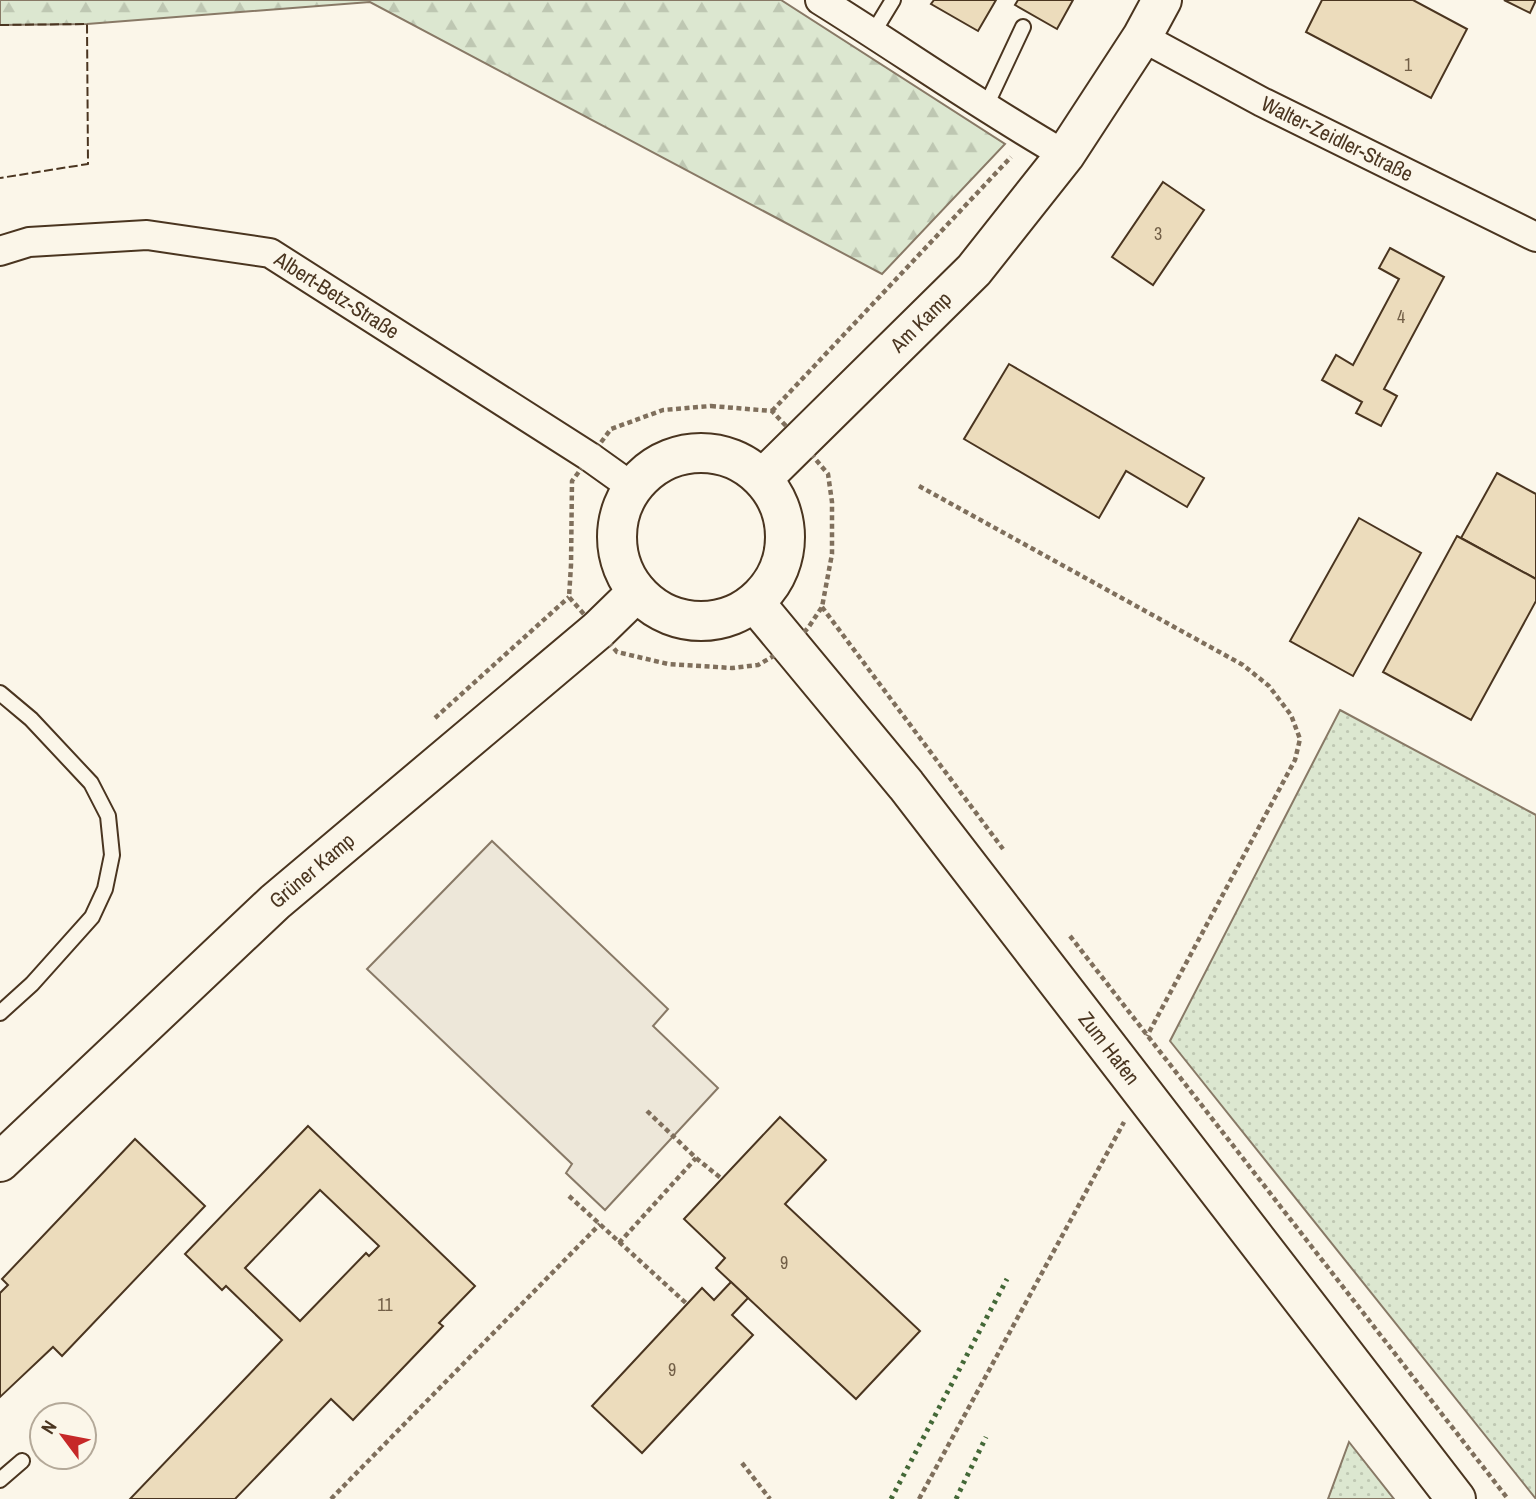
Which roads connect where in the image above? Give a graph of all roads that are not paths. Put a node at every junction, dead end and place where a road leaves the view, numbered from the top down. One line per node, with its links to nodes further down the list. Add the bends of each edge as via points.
1 (820, 0): 5 (street)
2 (894, 0): 5 (lane)
3 (1162, 0): 6 (main road, Am Kamp)
4 (1023, 27): 7 (lane)
5 (873, 33): 7 (street)
6 (1142, 37): 8 (main road, Am Kamp); 9 (street, Walter-Zeidler-Straße, via 1262,102)
7 (985, 108): 8 (street)
8 (1065, 155): 11 (main road, Am Kamp, via 974,270)
9 (1536, 237)
10 (0, 251): 12 (street, Albert-Betz-Straße, via 29,242 147,235 271,253)
11 (763, 478): 12 (main road, via 739,460 712,452 684,453 658,464); 14 (main road, via 779,502 786,529 784,556 773,582)
12 (632, 487): 13 (main road, via 621,509 617,534 621,564)
13 (637, 592): 14 (main road, via 676,618 708,621 733,616); 17 (main road, Grüner Kamp, via 275,902)
14 (755, 603): 20 (main road, Zum Hafen, via 906,785)
15 (0, 692): 16 (lane, via 91,783 108,816 112,855 105,889 92,917)
16 (0, 1013)
17 (0, 1162)
18 (22, 1461): 19 (lane)
19 (0, 1480)
20 (1456, 1499)

